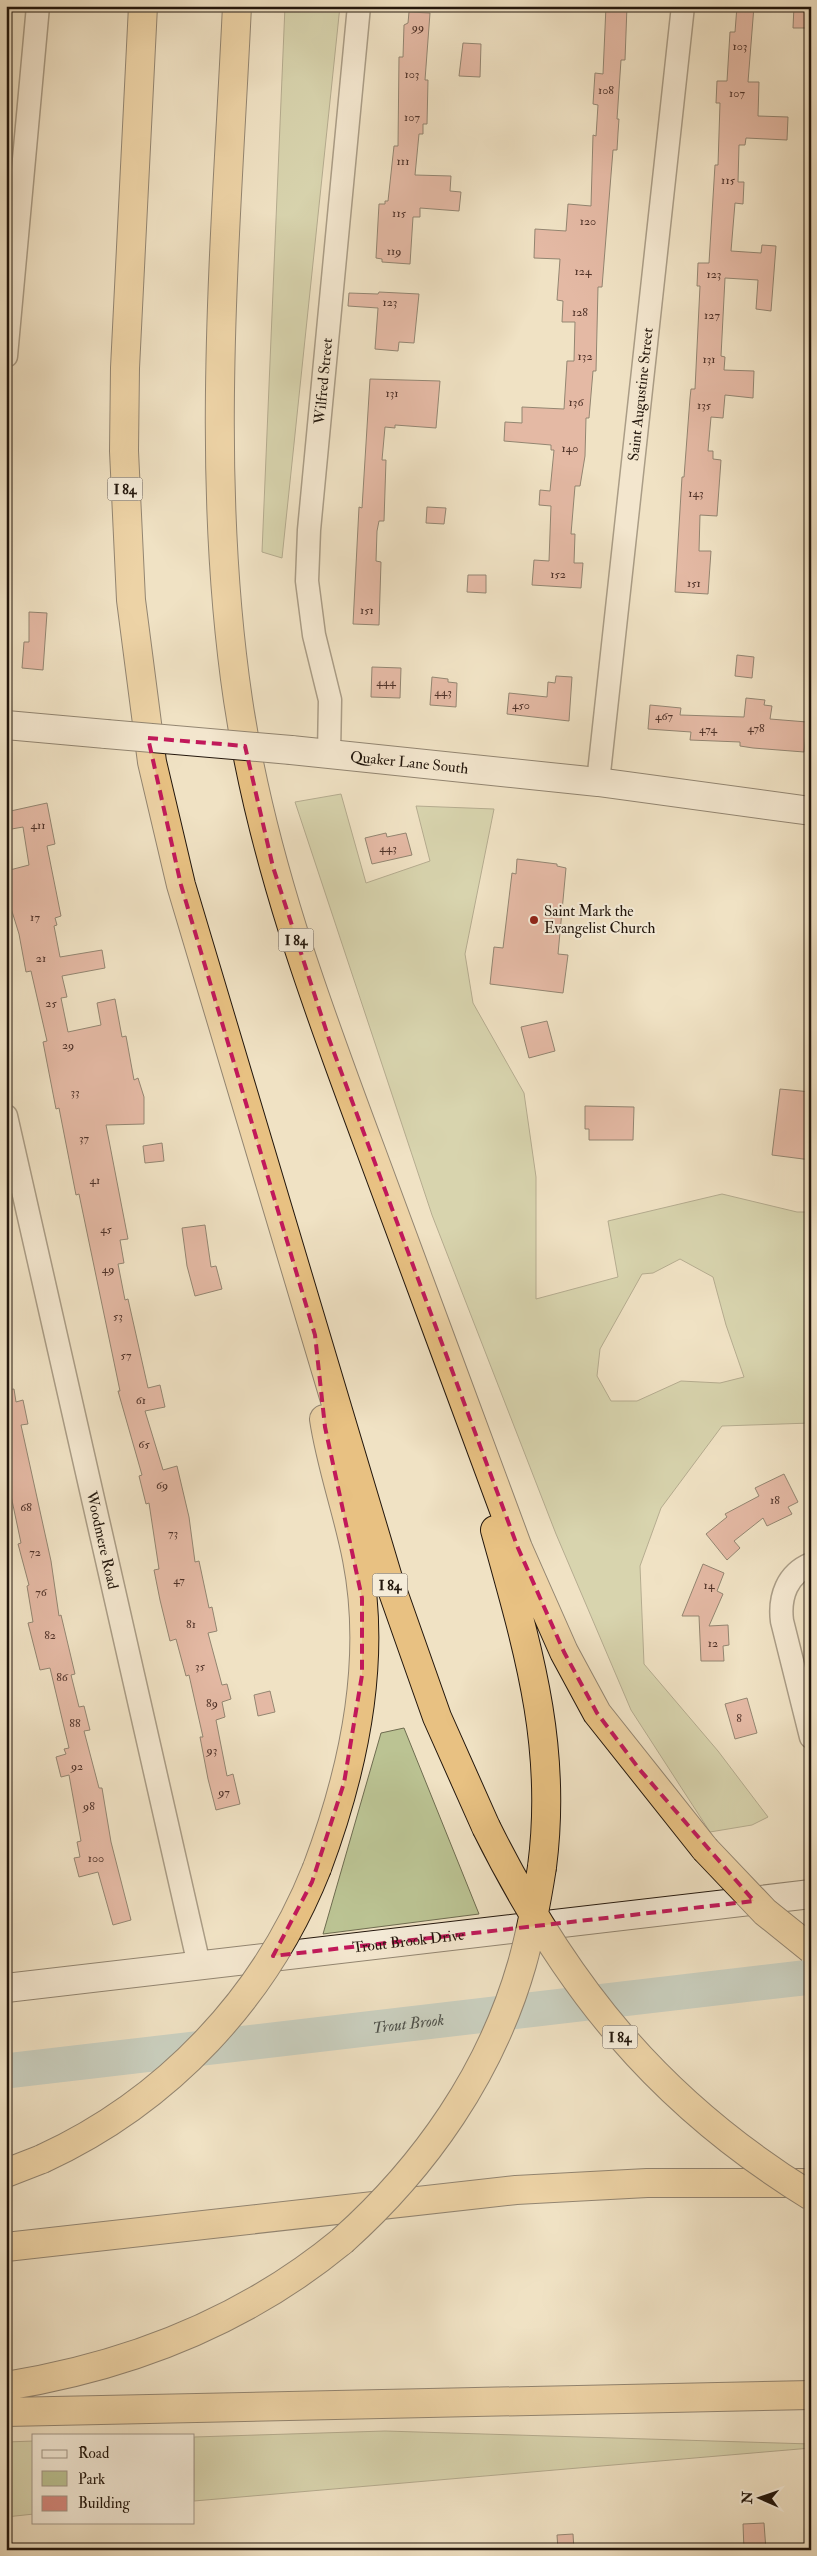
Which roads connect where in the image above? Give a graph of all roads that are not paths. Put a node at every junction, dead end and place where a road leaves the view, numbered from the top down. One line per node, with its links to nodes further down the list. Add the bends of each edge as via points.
1 (38, 6): 6 (street)
2 (143, 6): 12 (highway, I 84, via 124,405 126,536 136,654 152,762 171,848)
3 (237, 6): 13 (highway, I 84, via 219,402 222,552 238,701 261,821 303,963)
4 (359, 6): 8 (street, Wilfred Street, via 309,530 307,582 314,635 330,700)
5 (684, 6): 9 (street, Saint Augustine Street)
6 (6, 356)
7 (6, 725): 8 (main road, Quaker Lane South, bridge)
8 (329, 753): 9 (main road, Quaker Lane South)
9 (598, 782): 10 (main road, Quaker Lane South)
10 (811, 811)
11 (6, 1116): 18 (street, Woodmere Road)
12 (315, 1335): 20 (highway, bridge, via 326,1427 357,1559 363,1635 360,1695 350,1757 337,1811 317,1868 273,1957 241,2004 215,2034 126,2111 80,2140); 22 (highway, I 84, bridge, via 415,1660 453,1756 486,1827 548,1940 594,2006 652,2072 748,2154)
13 (467, 1409): 17 (highway, I 84, bridge, via 528,1573 564,1652 598,1713 705,1849 766,1912); 24 (highway, bridge, via 481,1478 539,1698 547,1774 542,1867 522,1963 503,2017 479,2069 446,2123 414,2166 384,2201 317,2262 269,2294 207,2327 164,2345 98,2368)
14 (811, 1564): 15 (street, via 790,1580 780,1607)
15 (811, 1738)
16 (811, 1894): 18 (main road, Trout Brook Drive)
17 (811, 1950)
18 (199, 1965): 19 (main road, Trout Brook Drive)
19 (6, 1988)
20 (6, 2173)
21 (811, 2184): 23 (highway, via 656,2183 516,2190)
22 (811, 2196)
23 (6, 2247)
24 (6, 2386)
25 (811, 2395): 26 (highway)
26 (6, 2412)

